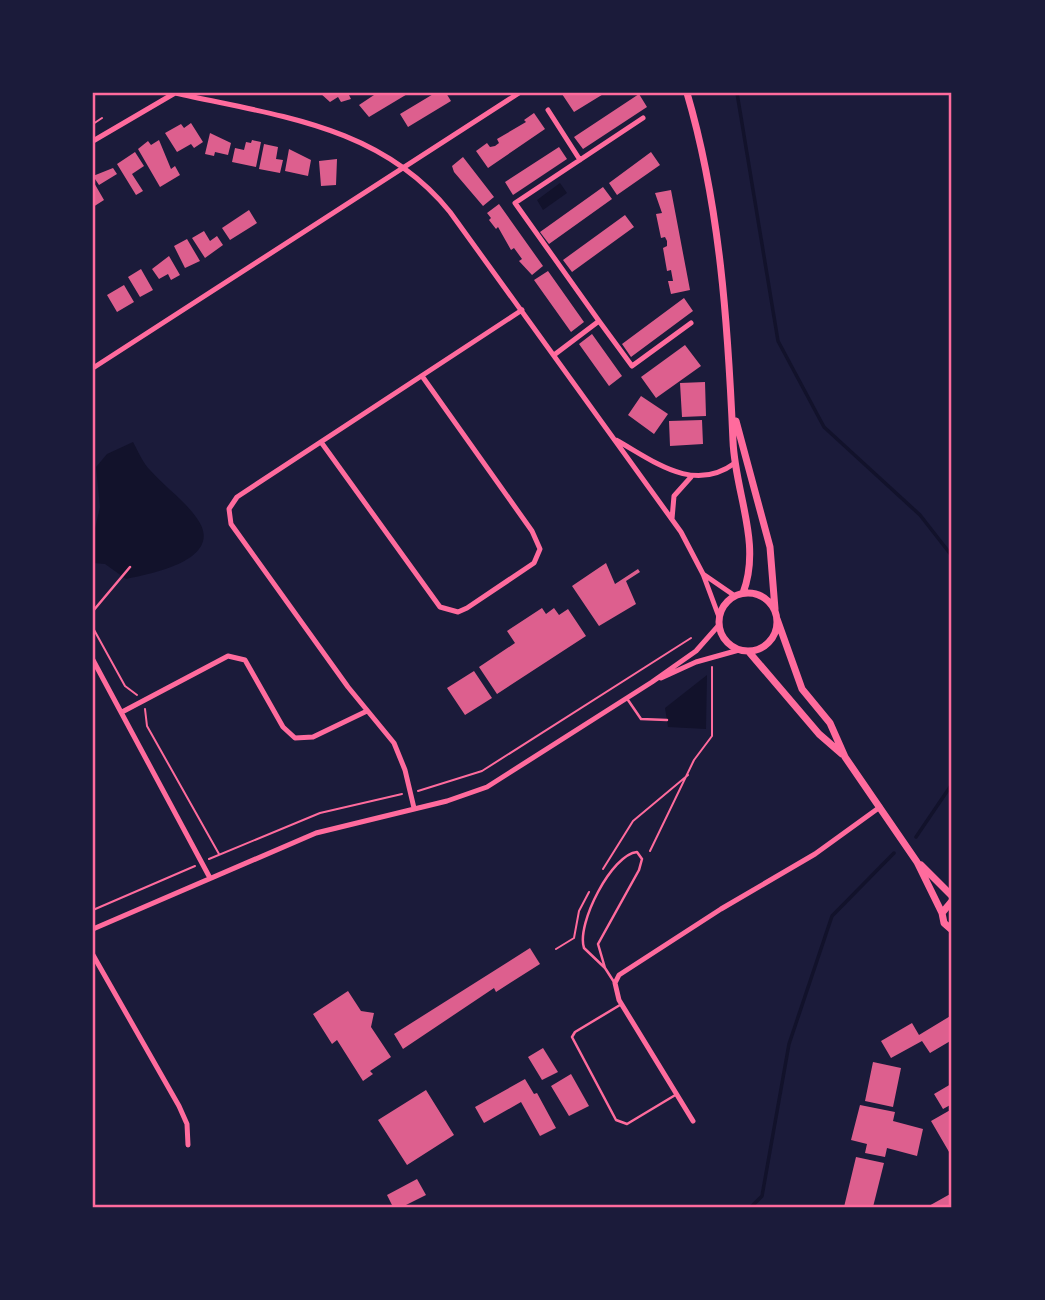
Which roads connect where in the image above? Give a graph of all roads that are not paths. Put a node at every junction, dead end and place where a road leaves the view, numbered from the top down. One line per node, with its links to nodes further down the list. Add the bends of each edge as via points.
1 (175, 93): 6 (street); 8 (street, via 329,129)
2 (519, 93): 8 (street)
3 (687, 93): 15 (main road, via 712,202)
4 (548, 110): 7 (street)
5 (643, 118): 7 (street)
6 (93, 141)
7 (580, 160): 10 (street, via 515,203)
8 (406, 167): 9 (street, via 444,204); 13 (street)
9 (522, 310): 12 (street); 14 (street)
10 (599, 321): 11 (street, via 632,366); 12 (street)
11 (691, 323)
12 (554, 355): 16 (street)
13 (93, 368)
14 (422, 376): 17 (street); 17 (street, via 532,531 540,549 534,563 467,608 458,612 440,607)
15 (734, 417): 18 (main road); 25 (main road, via 770,547)
16 (613, 438): 19 (street, via 660,466); 20 (street)
17 (321, 442): 34 (street, via 237,497 229,516)
18 (735, 463): 19 (street, via 718,474); 23 (main road, via 752,560)
19 (691, 477): 20 (street, via 674,496)
20 (671, 519): 22 (street)
21 (130, 567): 26 (lane)
22 (704, 574): 24 (street); 28 (street)
23 (743, 593): 24 (main road); 25 (main road, via 761,596)
24 (735, 596): 28 (main road, via 727,602)
25 (775, 609): 27 (main road)
26 (93, 611)
27 (777, 619): 30 (main road, via 773,637 759,650); 37 (main road, via 802,689 830,723)
28 (719, 621): 29 (main road, via 724,639); 32 (street, via 696,651)
29 (740, 650): 30 (main road); 32 (street, via 696,662)
30 (749, 652): 37 (main road, via 819,734)
31 (93, 660): 35 (street)
32 (652, 682): 33 (street)
33 (626, 698): 36 (lane, via 641,719); 39 (street, via 487,787)
34 (367, 711): 35 (street, via 313,737 295,738 283,727 245,660 228,656); 39 (street, via 400,756)
35 (122, 712): 41 (street)
36 (667, 720)
37 (845, 757): 38 (main road)
38 (880, 807): 40 (main road); 48 (street, via 815,854 627,968)
39 (414, 808): 41 (street, via 316,833)
40 (917, 862): 42 (main road); 43 (main road)
41 (210, 878): 44 (street)
42 (952, 898): 43 (main road)
43 (942, 913): 45 (main road)
44 (93, 929)
45 (952, 930)
46 (93, 956): 52 (street, via 178,1106 187,1125)
47 (605, 968): 47 (lane, via 584,948 582,928 619,859 637,852 642,859 639,870 600,936); 48 (lane)
48 (615, 984): 49 (street)
49 (621, 1005): 50 (street); 50 (lane, via 572,1037 616,1120 627,1124)
50 (677, 1094): 51 (street)
51 (693, 1121)
52 (188, 1145)

